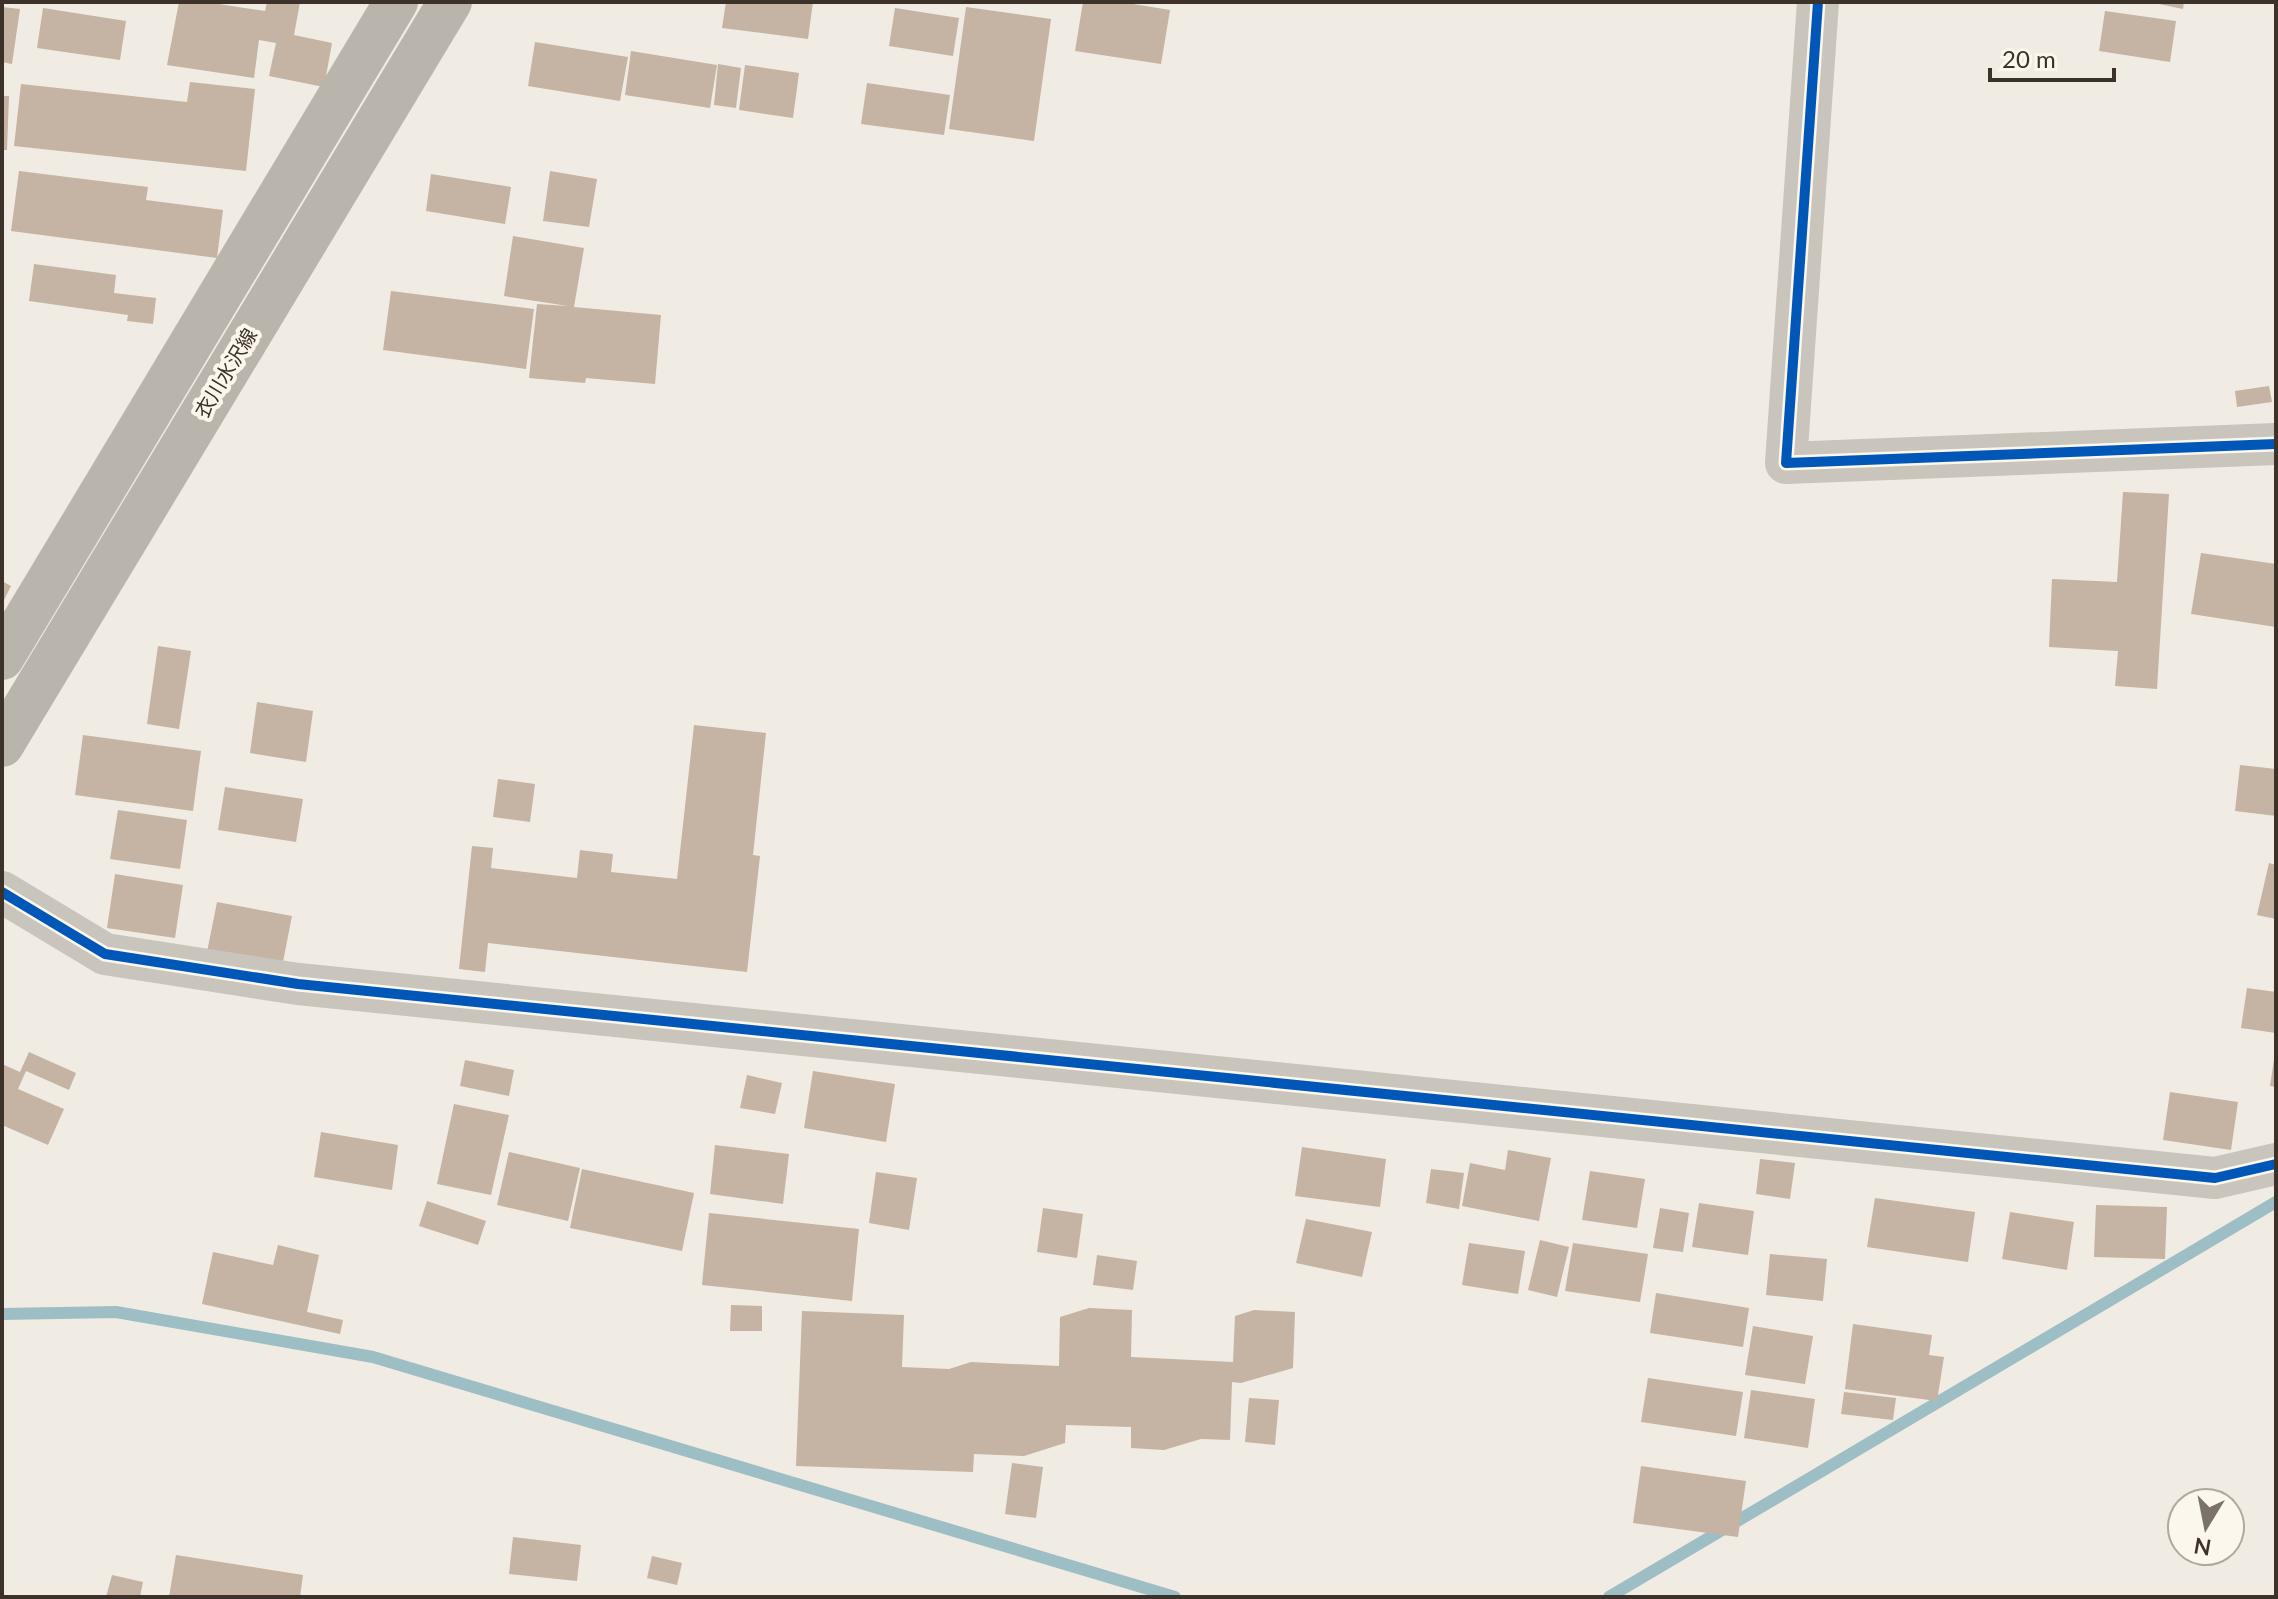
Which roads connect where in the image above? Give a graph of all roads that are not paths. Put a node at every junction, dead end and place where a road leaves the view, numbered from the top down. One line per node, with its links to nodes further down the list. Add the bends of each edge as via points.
1 (396, 2): 5 (main road)
2 (450, 2): 6 (main road, 衣川水沢線)
3 (1818, 2): 4 (street, via 1786,463)
4 (2276, 444)
5 (2, 658)
6 (2, 745)
7 (2, 892): 8 (street, via 105,954 298,984 2215,1178)
8 (2276, 1164)

